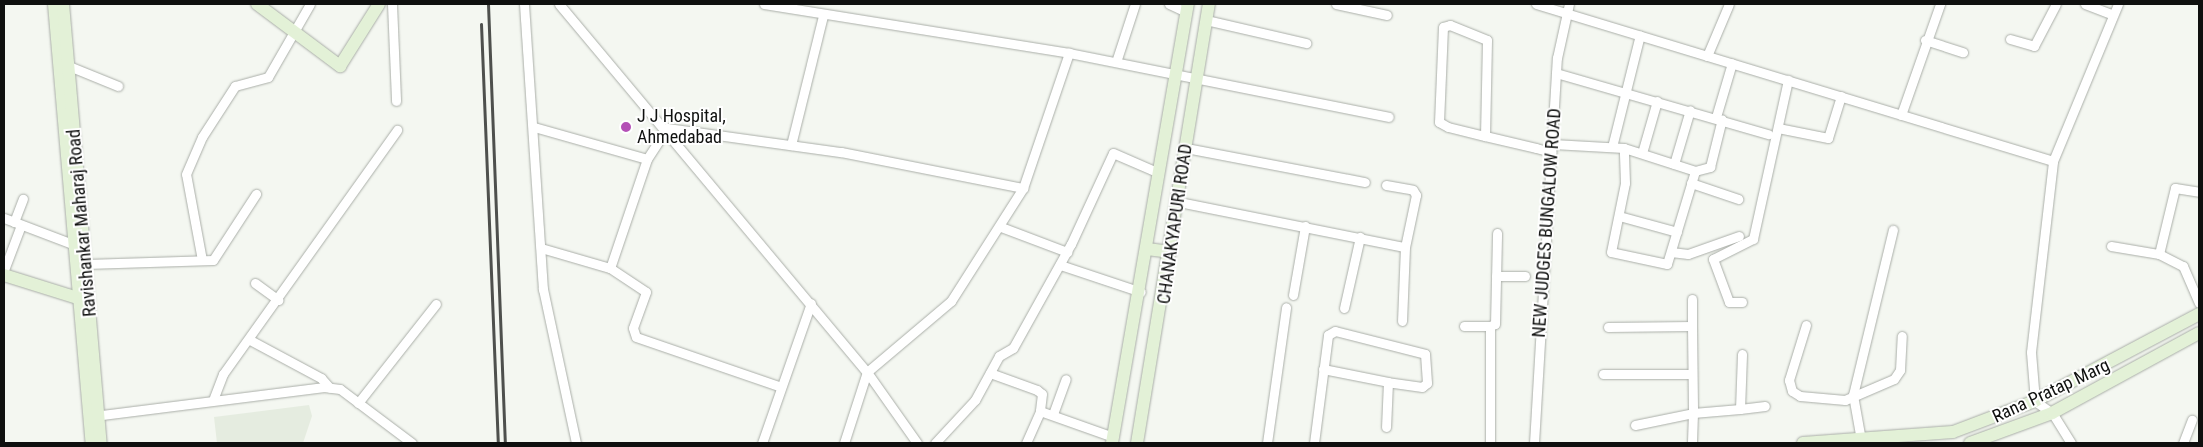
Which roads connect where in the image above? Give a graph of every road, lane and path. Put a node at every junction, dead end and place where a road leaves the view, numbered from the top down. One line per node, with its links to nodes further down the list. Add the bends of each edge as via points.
1 (54, 4): 87 (main road, Ravishankar Maharaj Road)
2 (64, 4): 37 (main road, Ravishankar Maharaj Road)
3 (257, 4): 27 (main road)
4 (310, 4): 27 (street)
5 (379, 4): 27 (main road, via 340,66)
6 (392, 4): 45 (street)
7 (524, 4): 51 (street)
8 (559, 4): 52 (street)
9 (764, 4): 25 (street)
10 (1135, 4): 35 (street)
11 (1169, 4): 21 (street)
12 (1210, 4): 26 (main road, CHANAKYAPURI ROAD)
13 (1336, 4): 23 (street)
14 (1536, 4): 22 (street)
15 (1569, 4): 22 (street, NEW JUDGES BUNGALOW ROAD)
16 (1729, 4): 34 (street)
17 (1940, 4): 30 (street)
18 (2056, 4): 29 (street, via 2034,46)
19 (2085, 4): 24 (street)
20 (2118, 4): 24 (street)
21 (1187, 8): 38 (main road)
22 (1567, 13): 28 (street); 39 (street, NEW JUDGES BUNGALOW ROAD)
23 (1387, 15)
24 (2113, 15): 64 (street)
25 (823, 16): 33 (street); 57 (street)
26 (1206, 20): 31 (street); 40 (main road, CHANAKYAPURI ROAD)
27 (296, 33): 96 (street, via 268,77 236,86 202,137 186,174)
28 (1640, 35): 34 (street); 43 (street)
29 (2010, 39)
30 (1925, 40): 32 (street); 48 (street)
31 (1306, 43)
32 (1963, 52)
33 (1068, 53): 35 (street); 71 (street)
34 (1706, 56): 36 (street)
35 (1116, 62): 38 (street)
36 (1732, 63): 41 (street); 50 (street)
37 (69, 66): 42 (street); 97 (main road, Ravishankar Maharaj Road)
38 (1174, 73): 40 (street); 67 (main road)
39 (1556, 74): 43 (street); 60 (street, NEW JUDGES BUNGALOW ROAD)
40 (1195, 77): 49 (street); 59 (main road, CHANAKYAPURI ROAD)
41 (1788, 80): 44 (street); 53 (street)
42 (118, 86)
43 (1624, 92): 46 (street); 58 (street)
44 (1840, 96): 48 (street); 53 (street, via 1828,138)
45 (396, 100)
46 (1658, 101): 47 (street); 62 (street)
47 (1690, 110): 50 (street); 65 (street)
48 (1901, 115): 64 (street)
49 (1389, 116)
50 (1719, 118): 55 (street); 66 (street, via 1710,168)
51 (534, 128): 63 (street); 90 (street)
52 (667, 128): 57 (street); 63 (street); 112 (street)
53 (1778, 128): 110 (street, via 1753,239 1713,259 1730,302)
54 (397, 130): 108 (street)
55 (1768, 134)
56 (1485, 136): 56 (street, via 1439,122 1443,27 1450,25 1487,40); 60 (street)
57 (791, 145): 71 (street)
58 (1612, 147): 60 (street); 61 (street)
59 (1186, 148): 68 (street); 76 (main road, CHANAKYAPURI ROAD)
60 (1552, 148): 166 (street, NEW JUDGES BUNGALOW ROAD)
61 (1624, 148): 62 (street); 77 (street, via 1626,183)
62 (1642, 154): 65 (street)
63 (646, 159): 99 (street)
64 (2053, 161): 138 (street, via 2031,352)
65 (1674, 164): 66 (street)
66 (1694, 171): 69 (street)
67 (1159, 173): 91 (main road); 92 (street, via 1112,153)
68 (1365, 182)
69 (1690, 183): 75 (street); 83 (street)
70 (1386, 185): 89 (street, via 1412,190 1416,195)
71 (1023, 188): 81 (street)
72 (2199, 192): 95 (street, via 2175,188)
73 (256, 194): 96 (street, via 213,260)
74 (23, 199): 79 (street)
75 (1738, 199)
76 (1179, 202): 80 (street); 93 (main road, CHANAKYAPURI ROAD)
77 (1619, 216): 83 (street); 94 (street, via 1611,252 1667,264)
78 (4, 218): 79 (street)
79 (18, 223): 87 (street); 100 (street)
80 (1305, 226): 86 (street); 106 (street)
81 (1000, 227): 92 (street); 128 (street, via 951,301)
82 (1893, 230): 136 (street)
83 (1677, 232): 94 (street)
84 (1497, 233): 102 (street)
85 (1739, 236): 94 (street, via 1688,254)
86 (1360, 237): 89 (street); 115 (street)
87 (75, 245): 109 (main road, Ravishankar Maharaj Road)
88 (2111, 246): 95 (street)
89 (1405, 247): 117 (street)
90 (541, 248): 99 (street); 156 (street, via 554,358)
91 (1147, 249): 93 (main road); 105 (main road)
92 (1067, 252): 98 (street)
93 (1171, 252): 162 (main road, CHANAKYAPURI ROAD)
94 (1671, 252)
95 (2159, 254): 111 (street, via 2183,266)
96 (202, 260): 97 (street)
97 (86, 264): 109 (main road, Ravishankar Maharaj Road)
98 (1060, 265): 105 (street); 129 (street, via 1013,348 999,356)
99 (610, 268): 134 (street, via 646,292 632,328 636,337)
100 (4, 270)
101 (4, 275): 109 (main road)
102 (1496, 276): 103 (street); 120 (street, via 1495,324)
103 (1525, 276)
104 (255, 283): 108 (street)
105 (1141, 292): 150 (main road)
106 (1293, 295)
107 (1692, 299): 121 (street)
108 (278, 300): 125 (street)
109 (84, 301): 146 (main road, Ravishankar Maharaj Road)
110 (1742, 302)
111 (2199, 302)
112 (811, 303): 128 (street); 134 (street)
113 (436, 304): 139 (street)
114 (1286, 307): 163 (street)
115 (1344, 308)
116 (2199, 314): 138 (main road, Rana Pratap Marg)
117 (1402, 322)
118 (1806, 325): 136 (street, via 1789,380 1792,391 1800,396 1845,400)
119 (1464, 326): 120 (street)
120 (1490, 326): 165 (street)
121 (1692, 326): 122 (street); 131 (street)
122 (1608, 327)
123 (2199, 334): 143 (main road, Rana Pratap Marg)
124 (1902, 336): 136 (street, via 1898,377)
125 (250, 340): 135 (street, via 321,378); 137 (street, via 223,374)
126 (1742, 354): 141 (street)
127 (1323, 370): 133 (street); 133 (street, via 1328,335 1335,331 1425,354 1427,383 1422,387); 164 (street)
128 (868, 372): 158 (street); 159 (street)
129 (990, 373): 142 (street, via 1037,390 1042,394); 160 (street, via 975,400)
130 (1603, 374): 131 (street)
131 (1691, 374): 144 (street)
132 (1066, 379): 145 (street)
133 (1388, 382): 149 (street)
134 (781, 387): 157 (street)
135 (330, 388): 137 (street); 139 (street)
136 (1853, 395): 151 (street)
137 (214, 400): 146 (street)
138 (2035, 402): 143 (street); 151 (main road, Rana Pratap Marg, via 1954,432)
139 (358, 403): 155 (street)
140 (1765, 406): 141 (street)
141 (1740, 409): 144 (street)
142 (1040, 411): 145 (street); 161 (street)
143 (2052, 412): 169 (main road, Rana Pratap Marg); 170 (street)
144 (1693, 413): 148 (street); 167 (street)
145 (1053, 414): 150 (street)
146 (94, 416): 153 (main road, Ravishankar Maharaj Road); 154 (main road, Ravishankar Maharaj Road)
147 (2192, 420): 171 (street)
148 (1635, 425)
149 (1386, 427)
150 (1113, 440)
151 (1861, 440): 152 (main road, Rana Pratap Marg)
152 (1819, 442): 168 (main road, Rana Pratap Marg)
153 (92, 443)
154 (101, 443)
155 (412, 443)
156 (576, 443)
157 (762, 443)
158 (844, 443)
159 (917, 443)
160 (935, 443)
161 (1026, 443)
162 (1137, 443)
163 (1267, 443)
164 (1314, 443)
165 (1490, 443)
166 (1534, 443)
167 (1692, 443)
168 (1803, 443)
169 (1970, 443)
170 (2071, 443)
171 (2183, 443)

